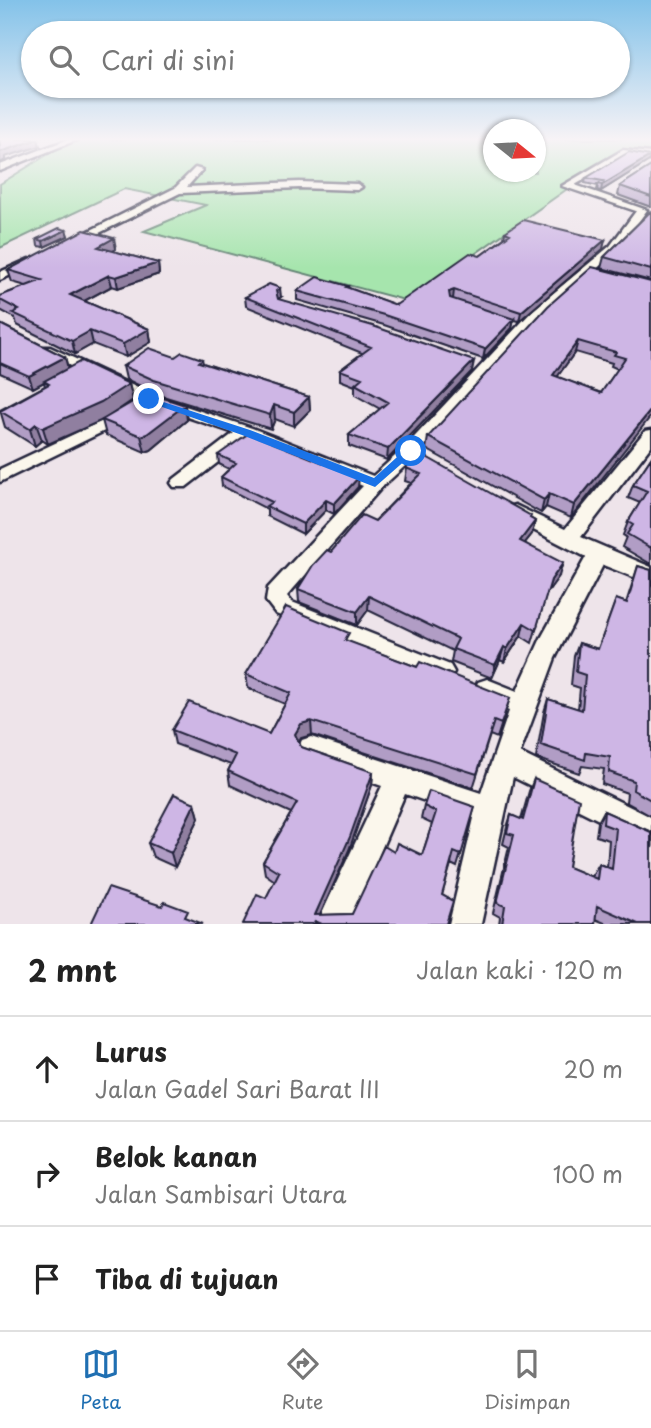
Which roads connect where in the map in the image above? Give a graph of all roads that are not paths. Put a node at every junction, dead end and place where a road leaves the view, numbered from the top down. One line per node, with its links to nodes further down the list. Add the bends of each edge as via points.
1 (186, 182): 4 (street)
2 (572, 182): 6 (street, via 567,187)
3 (357, 187): 4 (street)
4 (178, 190): 9 (street)
5 (611, 192): 6 (street)
6 (600, 199): 7 (street)
7 (644, 210): 8 (street); 16 (street, via 594,273 539,312 483,366)
8 (651, 219)
9 (60, 248)
10 (38, 259): 11 (street)
11 (0, 276)
12 (36, 345): 13 (street, via 78,372)
13 (149, 399): 14 (street); 18 (street, via 112,424)
14 (246, 432): 19 (street); 20 (street)
15 (651, 435): 22 (street)
16 (411, 451): 17 (street); 20 (street)
17 (433, 464)
18 (0, 475)
19 (180, 483)
20 (375, 484): 25 (street, via 283,583 276,601)
21 (501, 504): 22 (street)
22 (568, 539): 23 (street)
23 (597, 554): 24 (street); 25 (street)
24 (651, 576)
25 (523, 705): 27 (street)
26 (311, 749): 28 (street)
27 (506, 760): 29 (street); 30 (street)
28 (399, 778): 29 (street); 31 (street)
29 (488, 809): 32 (street)
30 (651, 832)
31 (333, 924)
32 (465, 924)

